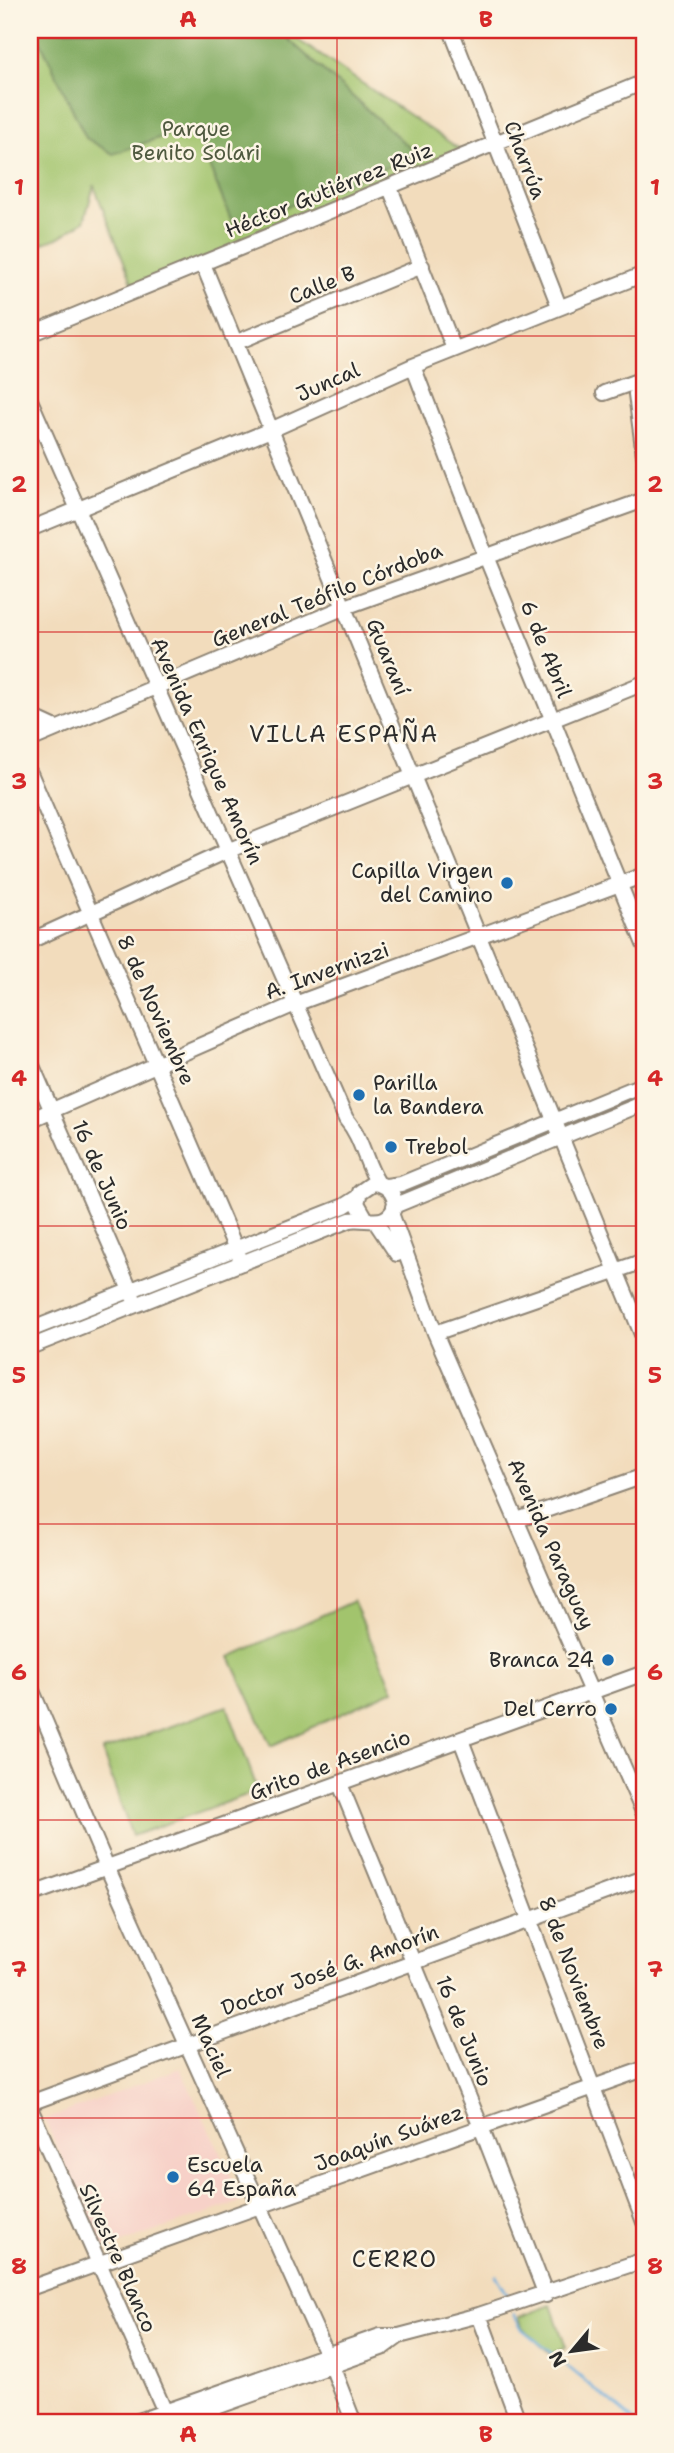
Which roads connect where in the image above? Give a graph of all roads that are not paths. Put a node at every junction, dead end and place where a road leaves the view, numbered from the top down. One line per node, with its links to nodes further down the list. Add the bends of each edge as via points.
1 (451, 30): 3 (street, Charrúa)
2 (644, 82): 3 (street, Héctor Gutiérrez Ruiz)
3 (496, 144): 4 (street, Héctor Gutiérrez Ruiz); 8 (street, Charrúa)
4 (390, 188): 5 (street, Héctor Gutiérrez Ruiz); 6 (street)
5 (203, 264): 9 (street, Héctor Gutiérrez Ruiz); 10 (street, Guaraní)
6 (422, 267): 10 (street, Calle B); 11 (street)
7 (644, 274): 8 (street, Juncal)
8 (559, 306): 11 (street, Juncal)
9 (30, 334)
10 (237, 342): 16 (street, Guaraní)
11 (454, 349): 12 (street, Juncal)
12 (413, 366): 16 (street, Juncal); 21 (street, 6 de Abril)
13 (643, 379): 14 (street); 17 (street, via 636,394)
14 (604, 393)
15 (30, 400): 19 (street, Avenida Enrique Amorín)
16 (273, 429): 19 (street, Juncal); 22 (street, Guaraní)
17 (644, 455)
18 (644, 500): 21 (street, General Teófilo Córdoba)
19 (78, 510): 20 (street, Juncal); 24 (street, Avenida Enrique Amorín)
20 (30, 530)
21 (485, 554): 22 (street, General Teófilo Córdoba); 26 (street, 6 de Abril)
22 (345, 607): 24 (street, General Teófilo Córdoba); 30 (street, Guaraní)
23 (644, 683): 26 (street)
24 (156, 687): 27 (street, General Teófilo Córdoba); 31 (street, Avenida Enrique Amorín)
25 (30, 716): 27 (street)
26 (551, 719): 30 (street); 33 (street, 6 de Abril)
27 (56, 728): 28 (street, General Teófilo Córdoba)
28 (30, 740)
29 (30, 773): 34 (street, 8 de Noviembre)
30 (415, 776): 31 (street); 35 (street, Guaraní)
31 (227, 851): 34 (street); 38 (street, Avenida Enrique Amorín)
32 (644, 875): 33 (street, A. Invernizzi)
33 (620, 884): 35 (street, A. Invernizzi); 37 (street, 6 de Abril)
34 (91, 914): 36 (street); 40 (street, 8 de Noviembre)
35 (481, 937): 38 (street, A. Invernizzi); 45 (street, Guaraní)
36 (30, 941)
37 (644, 944)
38 (295, 1004): 40 (street, A. Invernizzi); 44 (street, Avenida Enrique Amorín)
39 (30, 1061): 43 (street, 16 de Junio)
40 (156, 1062): 43 (street, A. Invernizzi); 52 (street, 8 de Noviembre)
41 (644, 1084): 45 (street)
42 (644, 1102): 47 (street)
43 (51, 1111): 46 (street, A. Invernizzi); 56 (street, 16 de Junio)
44 (346, 1119): 48 (street, Avenida Enrique Amorín, via 370,1171); 49 (street, Avenida Enrique Amorín, via 344,1130 361,1174)
45 (556, 1119): 47 (street, Guaraní); 48 (street, via 401,1184)
46 (30, 1120)
47 (563, 1135): 50 (street); 55 (street, Guaraní)
48 (382, 1184): 49 (street, via 368,1185); 50 (street, via 393,1194)
49 (359, 1195): 51 (street, via 358,1209); 52 (street, via 344,1206)
50 (393, 1210): 51 (street); 57 (street, Avenida Paraguay)
51 (370, 1219): 54 (street, via 350,1220); 57 (street, Avenida Paraguay)
52 (236, 1249): 54 (street, 8 de Noviembre); 56 (street)
53 (644, 1261): 55 (street)
54 (242, 1263): 58 (street)
55 (617, 1271): 60 (street); 61 (street, Guaraní)
56 (130, 1290): 58 (street, 16 de Junio); 59 (street)
57 (418, 1292): 60 (street, Avenida Paraguay)
58 (137, 1305): 62 (street)
59 (30, 1330)
60 (435, 1334): 64 (street, Avenida Paraguay)
61 (644, 1339)
62 (30, 1347)
63 (644, 1476): 64 (street)
64 (517, 1520): 66 (street, Avenida Paraguay)
65 (644, 1673): 66 (street, Grito de Asencio)
66 (593, 1691): 68 (street, Grito de Asencio); 70 (street, Avenida Paraguay)
67 (32, 1696): 71 (street, Maciel)
68 (461, 1741): 69 (street, Grito de Asencio); 74 (street, 8 de Noviembre)
69 (340, 1784): 71 (street, Grito de Asencio); 75 (street, 16 de Junio)
70 (644, 1814)
71 (107, 1867): 73 (street, Grito de Asencio); 76 (street, Maciel)
72 (644, 1878): 74 (street, Doctor José G. Amorín)
73 (30, 1895)
74 (531, 1919): 75 (street, Doctor José G. Amorín); 78 (street, 8 de Noviembre)
75 (414, 1962): 76 (street, Doctor José G. Amorín); 81 (street, 16 de Junio)
76 (188, 2045): 79 (street, Doctor José G. Amorín); 82 (street, Maciel)
77 (644, 2069): 78 (street, Joaquín Suárez)
78 (594, 2087): 81 (street, Joaquín Suárez); 83 (street, 8 de Noviembre)
79 (30, 2103)
80 (30, 2108): 85 (street, Silvestre Blanco)
81 (481, 2127): 82 (street, Joaquín Suárez); 87 (street, 16 de Junio)
82 (259, 2207): 85 (street, Joaquín Suárez); 89 (street, Maciel)
83 (644, 2222)
84 (644, 2260): 87 (street)
85 (97, 2265): 86 (street, Joaquín Suárez); 90 (street, Silvestre Blanco)
86 (30, 2288)
87 (546, 2295): 88 (street)
88 (479, 2315): 89 (street); 93 (street)
89 (329, 2360): 90 (street); 92 (street, Maciel)
90 (169, 2419): 91 (street)
91 (133, 2423)
92 (354, 2423)
93 (519, 2423)

